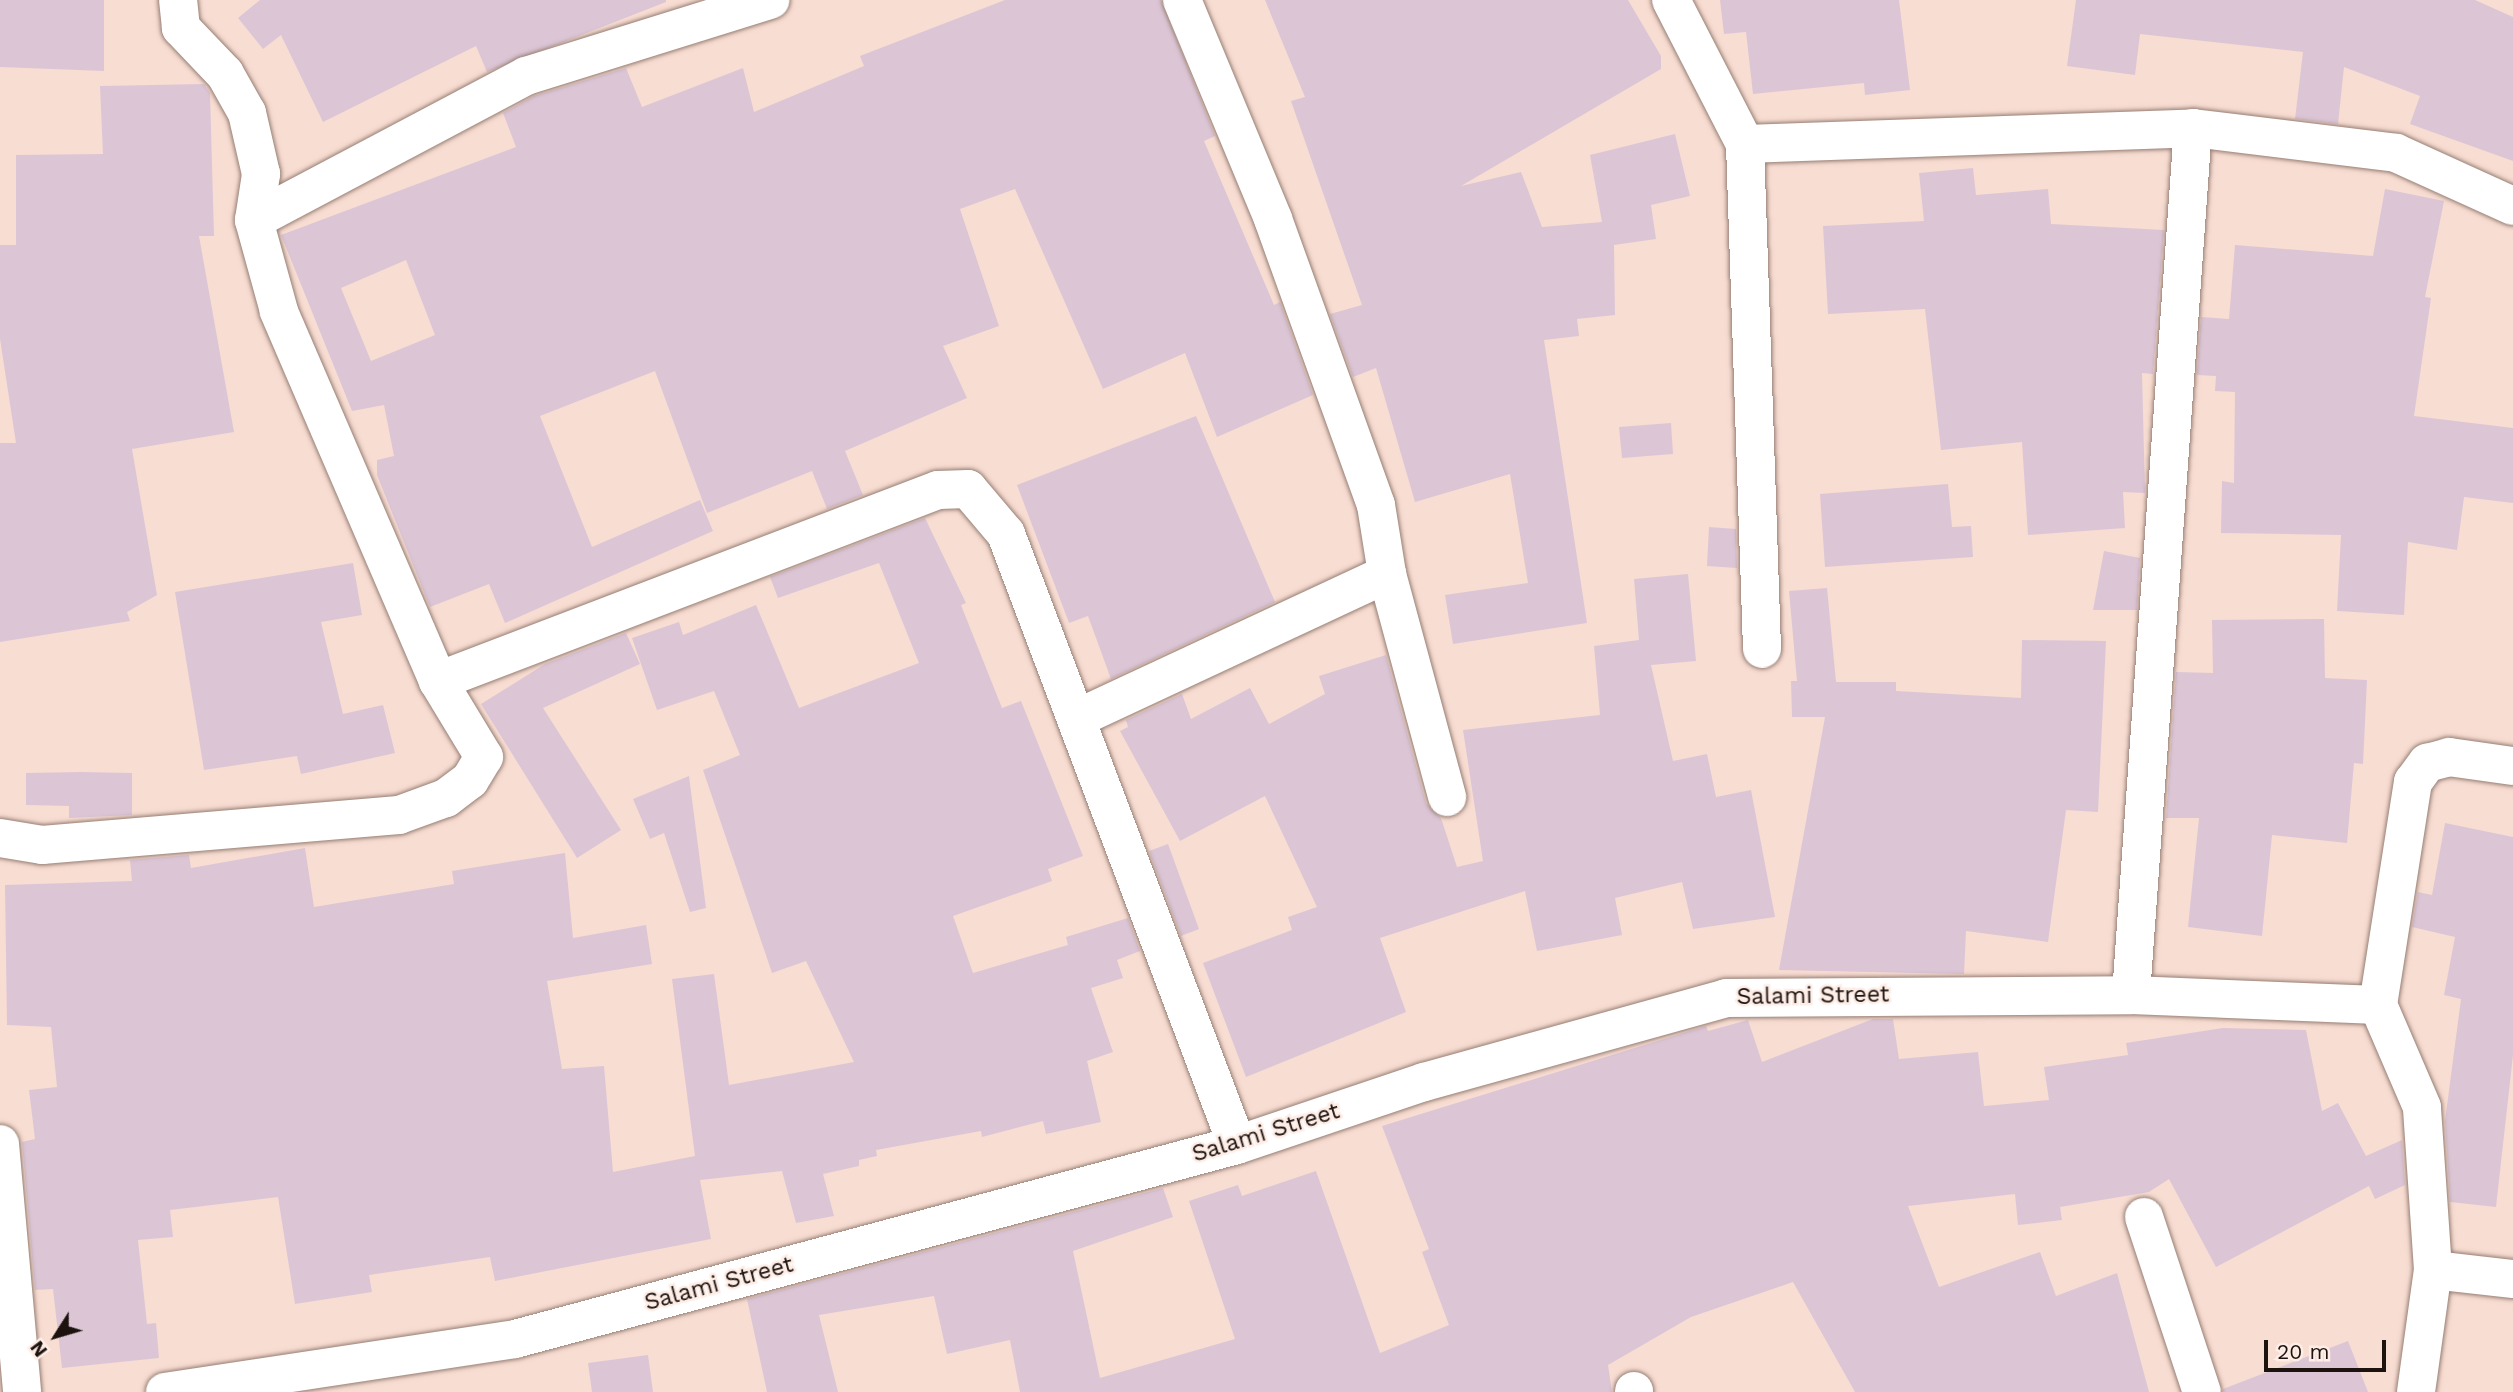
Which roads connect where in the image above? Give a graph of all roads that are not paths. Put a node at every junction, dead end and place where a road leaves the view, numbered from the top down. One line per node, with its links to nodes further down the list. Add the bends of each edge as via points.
1 (178, 0): 8 (street, via 181,28 225,74 247,113 261,174)
2 (770, 0): 8 (street, via 526,76)
3 (1182, 0): 9 (street, via 1273,219 1376,505)
4 (1671, 0): 6 (street)
5 (2193, 128): 6 (street); 7 (street, via 2396,153); 16 (street)
6 (1745, 144): 10 (street)
7 (2513, 206)
8 (254, 220): 11 (street, via 279,311)
9 (1387, 574): 12 (street); 14 (street)
10 (1762, 649)
11 (438, 681): 12 (street, via 938,490 968,489 1006,534); 15 (street, via 484,757 470,780 446,798 399,815 42,845)
12 (1078, 718): 19 (street)
13 (2513, 766): 17 (street, via 2449,757 2427,763 2413,782)
14 (1447, 797)
15 (0, 838)
16 (2131, 995): 17 (street, Salami Street); 19 (street, Salami Street, via 1726,998 1424,1082)
17 (2378, 1005): 21 (street, via 2422,1107)
18 (0, 1144): 23 (street)
19 (1237, 1145): 24 (street, Salami Street, via 515,1339)
20 (2144, 1217): 25 (street)
21 (2433, 1270): 22 (street); 26 (street)
22 (2513, 1279)
23 (22, 1392)
24 (165, 1392)
25 (2202, 1392)
26 (2416, 1392)

